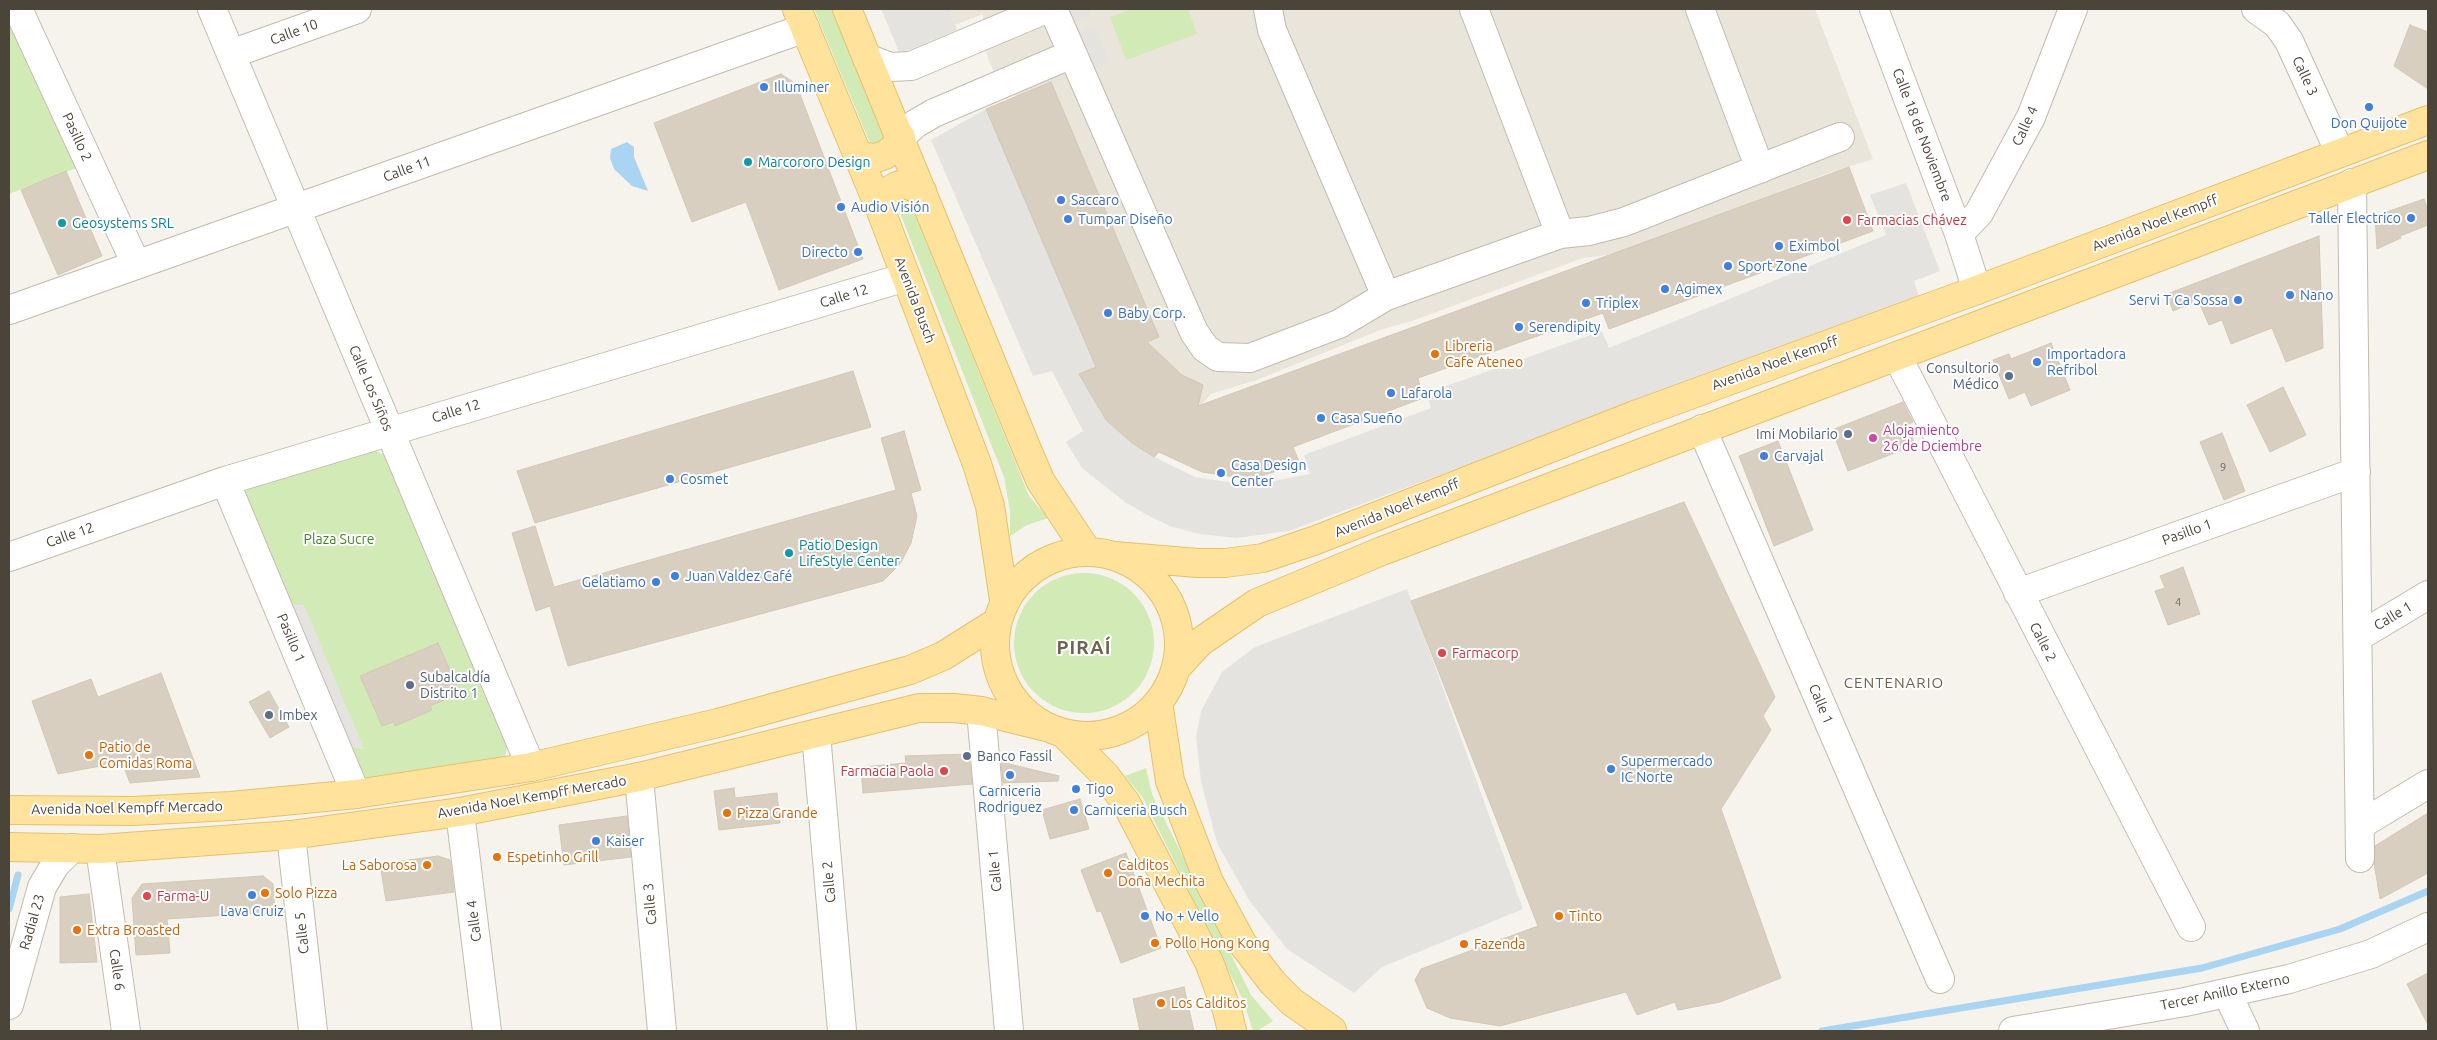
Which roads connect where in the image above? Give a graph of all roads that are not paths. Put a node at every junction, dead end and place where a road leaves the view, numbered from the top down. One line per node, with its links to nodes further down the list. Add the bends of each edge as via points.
1 (18, 9): 31 (street, Pasillo 2)
2 (212, 9): 14 (street, Calle Los Siños)
3 (357, 9): 14 (street, Calle 10)
4 (847, 9): 16 (main road)
5 (1046, 9): 16 (street, via 911,66 890,67)
6 (1053, 9): 15 (street)
7 (1268, 9): 35 (street, via 1272,30)
8 (1474, 9): 29 (street)
9 (1700, 9): 24 (street)
10 (1874, 9): 30 (street, Calle 18 de Noviembre)
11 (2073, 9): 30 (street, Calle 4, via 2031,117 1979,213)
12 (2256, 9): 22 (street, Calle 3, via 2277,24 2289,41)
13 (801, 18): 21 (main road, Avenida Busch); 27 (street, Calle 11)
14 (231, 54): 27 (street, Calle Los Siños)
15 (1072, 54): 19 (street, via 934,113); 35 (street, via 1194,332 1205,348 1218,358 1250,358 1339,324)
16 (867, 58): 19 (main road)
17 (2428, 120): 22 (main road, Avenida Noel Kempff)
18 (2428, 133): 25 (main road, via 2367,160 2358,169)
19 (901, 137): 21 (main road, via 885,155 876,158); 26 (main road)
20 (1840, 137): 24 (street)
21 (857, 153): 28 (main road, Avenida Busch)
22 (2340, 153): 32 (main road, via 2336,166 2312,188 2162,246); 34 (main road, Avenida Noel Kempff)
23 (2428, 154): 25 (main road)
24 (1760, 169): 29 (street, via 1624,222)
25 (2352, 183): 32 (main road); 42 (street)
26 (922, 191): 28 (main road, via 906,184 897,186 888,191 882,201); 44 (main road, via 1041,482)
27 (296, 208): 31 (street, Calle 11); 41 (street, Calle Los Siños)
28 (881, 212): 33 (main road, Avenida Busch)
29 (1560, 234): 35 (street)
30 (1960, 234): 34 (street, Calle 18 de Noviembre)
31 (136, 264): 36 (street, Calle 11)
32 (2139, 265): 38 (main road)
33 (906, 277): 41 (street, Calle 12); 49 (main road, Avenida Busch, via 990,506)
34 (1970, 292): 37 (main road, Avenida Noel Kempff); 38 (main road, via 1949,306 1902,325 1894,337)
35 (1386, 296)
36 (9, 310)
37 (1815, 349): 39 (main road, via 1816,364 1807,380); 45 (main road, Avenida Noel Kempff, via 1635,414 1263,558 1197,564)
38 (1897, 356): 39 (main road); 47 (street, Calle 2)
39 (1750, 411): 40 (main road)
40 (1702, 428): 51 (main road, via 1382,551 1257,603 1200,642); 73 (street, Calle 1)
41 (389, 431): 43 (street, Calle 12); 57 (street, Calle Los Siños)
42 (2356, 472): 47 (street, Pasillo 1); 50 (street)
43 (225, 481): 46 (street, Calle 12); 60 (street, Pasillo 1)
44 (1087, 551): 45 (main road); 49 (main road, via 1062,554 1039,564 1019,580)
45 (1115, 556): 51 (main road, via 1136,566 1168,600 1176,622 1179,645)
46 (9, 557)
47 (2018, 593): 71 (street, Calle 2)
48 (2428, 595): 50 (street, Calle 1)
49 (1001, 611): 54 (main road, Avenida Noel Kempff Mercado, via 943,656 910,670); 55 (main road, Avenida Busch, via 995,656 999,672 1009,694 1025,713)
50 (2358, 637): 64 (street)
51 (1176, 668): 52 (main road, Avenida Noel Kempff Mercado)
52 (1158, 702): 55 (main road, Avenida Noel Kempff Mercado, via 1143,717 1105,734 1084,736); 84 (main road, via 1170,781 1214,891 1242,943 1273,983)
53 (981, 711): 55 (main road, Avenida Noel Kempff Mercado); 56 (main road, Avenida Noel Kempff Mercado, via 919,708); 82 (street, Calle 1)
54 (718, 723): 57 (main road, Avenida Noel Kempff Mercado); 63 (main road, via 677,749 650,759 481,794 470,800)
55 (1055, 730): 83 (main road, via 1105,775 1126,803 1209,962)
56 (816, 734): 58 (main road, Avenida Noel Kempff Mercado); 81 (street, Calle 2)
57 (531, 767): 60 (main road, Avenida Noel Kempff Mercado)
58 (639, 778): 63 (main road, Avenida Noel Kempff Mercado); 80 (street, Calle 3)
59 (2428, 784): 64 (street)
60 (356, 794): 62 (main road, Avenida Noel Kempff Mercado); 69 (main road, via 351,810 336,820 145,832)
61 (9, 810): 62 (main road, Avenida Noel Kempff Mercado)
62 (133, 811): 65 (main road, via 108,821 28,824)
63 (460, 812): 66 (main road, Avenida Noel Kempff Mercado); 79 (street, Calle 4)
64 (2360, 825): 70 (street)
65 (9, 829)
66 (291, 835): 69 (main road, Avenida Noel Kempff Mercado); 78 (street, Calle 5)
67 (9, 847): 68 (main road, Avenida Noel Kempff Mercado)
68 (72, 848): 69 (main road, Avenida Noel Kempff Mercado); 75 (street, Radial 23, via 42,887)
69 (106, 849): 77 (street, Calle 6)
70 (2360, 858)
71 (2191, 927)
72 (2428, 927): 74 (street, Tercer Anillo Externo, via 2371,954 2289,979)
73 (1940, 979)
74 (2227, 993): 76 (street, Tercer Anillo Externo); 86 (street)
75 (9, 1005)
76 (2097, 1023): 85 (street, Tercer Anillo Externo)
77 (126, 1031)
78 (313, 1031)
79 (487, 1031)
80 (662, 1031)
81 (842, 1031)
82 (1009, 1031)
83 (1232, 1031)
84 (1330, 1031)
85 (2013, 1031)
86 (2245, 1031)

